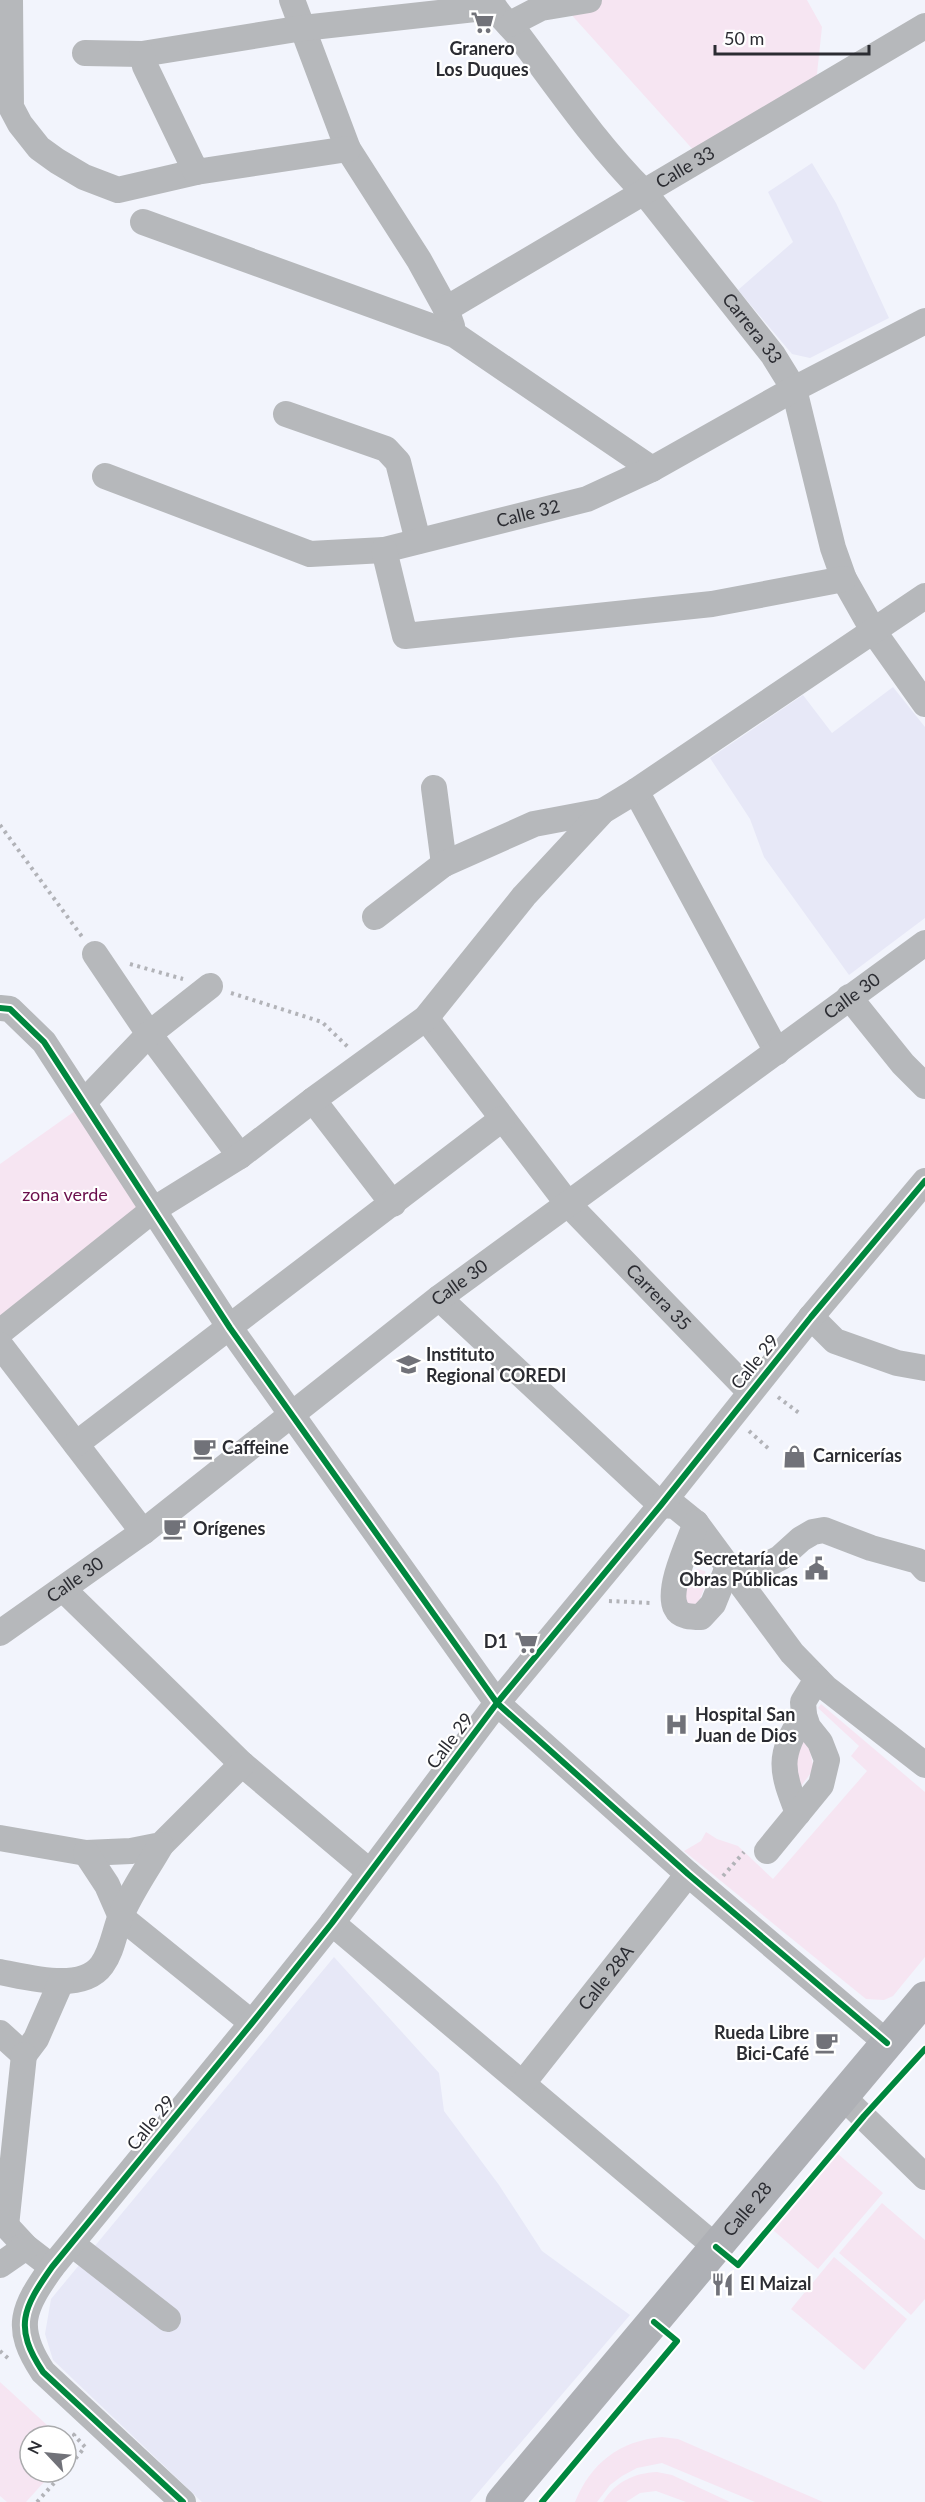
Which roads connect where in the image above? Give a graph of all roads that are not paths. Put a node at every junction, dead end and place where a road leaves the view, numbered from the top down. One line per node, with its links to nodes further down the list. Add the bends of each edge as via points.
1 (10, 0): 10 (street, via 11,107 39,148 84,177 118,190)
2 (292, 0): 6 (street)
3 (589, 0): 4 (street)
4 (498, 10): 6 (street); 11 (street, Carrera 33)
5 (925, 26): 11 (street, Calle 33)
6 (303, 28): 8 (street); 9 (street)
7 (86, 53): 8 (street)
8 (142, 54): 10 (street)
9 (348, 149): 10 (street); 13 (street)
10 (196, 172)
11 (644, 192): 13 (street, Calle 33); 16 (street, Carrera 33, via 773,355)
12 (143, 222): 15 (street)
13 (446, 309): 15 (street)
14 (925, 321): 16 (street, Calle 32)
15 (455, 335): 18 (street)
16 (794, 389): 18 (street, Calle 32); 22 (street, Carrera 33)
17 (285, 414): 20 (street, via 386,448 398,462)
18 (652, 469): 20 (street, Calle 32, via 587,500)
19 (105, 476): 21 (street, Calle 32, via 310,554)
20 (418, 541): 21 (street, Calle 32)
21 (384, 550): 22 (street, via 405,636 712,603)
22 (844, 579): 24 (street, Carrera 33)
23 (925, 596): 24 (street)
24 (874, 632): 25 (street, Carrera 33); 27 (street)
25 (925, 704)
26 (434, 788): 29 (street)
27 (636, 791): 28 (street); 38 (street)
28 (603, 810): 29 (street, via 534,824); 36 (street, via 524,896)
29 (444, 864): 30 (street)
30 (375, 917)
31 (925, 943): 34 (street, Calle 30)
32 (95, 954): 37 (street)
33 (210, 986): 37 (street)
34 (849, 997): 38 (street, Calle 30); 39 (street)
35 (0, 1008): 41 (street, via 10,1009 44,1042)
36 (426, 1018): 40 (street); 42 (street, Carrera 35)
37 (149, 1034): 41 (street); 43 (street)
38 (777, 1052): 46 (street, Calle 30)
39 (925, 1086)
40 (313, 1100): 43 (street); 45 (street)
41 (84, 1102): 47 (street)
42 (502, 1119): 45 (street); 46 (street, Carrera 35)
43 (240, 1156): 47 (street)
44 (925, 1181): 49 (street, Calle 29)
45 (393, 1204): 50 (street)
46 (568, 1204): 48 (street, Calle 30); 54 (street, Carrera 35)
47 (153, 1210): 50 (street); 51 (street)
48 (439, 1298): 55 (street, Calle 30); 57 (street)
49 (811, 1317): 53 (street, via 835,1341); 54 (street, Calle 29)
50 (230, 1328): 55 (street); 56 (street)
51 (0, 1332)
52 (0, 1345): 56 (street)
53 (925, 1368)
54 (750, 1392): 57 (street, Calle 29)
55 (293, 1415): 59 (street, Calle 30); 65 (street)
56 (76, 1444): 59 (street)
57 (662, 1505): 58 (street, via 675,1506); 65 (street, Calle 29)
58 (696, 1523): 61 (street); 61 (street, via 672,1597 676,1610 685,1616 701,1617)
59 (143, 1532): 62 (street, Calle 30)
60 (925, 1569): 61 (street, via 918,1562 824,1530 801,1539 780,1558)
61 (732, 1573): 64 (street, via 792,1653)
62 (63, 1589): 63 (street, Calle 30); 67 (street)
63 (3, 1626)
64 (817, 1679): 66 (street, via 803,1702); 68 (street)
65 (497, 1703): 74 (street, Calle 29); 75 (street)
66 (804, 1715): 69 (street, via 791,1734 783,1766); 69 (street, via 827,1760 821,1785)
67 (242, 1764): 71 (street); 74 (street)
68 (925, 1766)
69 (798, 1813): 72 (street)
70 (0, 1838): 73 (street)
71 (161, 1845): 73 (street); 76 (street)
72 (757, 1850)
73 (86, 1853): 76 (street, via 107,1885)
74 (370, 1872): 77 (street, Calle 29)
75 (688, 1874): 83 (street); 85 (street, Calle 28A)
76 (121, 1917): 79 (street, via 100,1968); 81 (street)
77 (332, 1923): 81 (street, Calle 29); 85 (street)
78 (0, 1972): 79 (street)
79 (61, 1982): 84 (street, via 36,2039)
80 (925, 1998): 83 (main road, Calle 28)
81 (252, 2024): 89 (street, Calle 29)
82 (0, 2032): 84 (street)
83 (887, 2043): 86 (main road, Calle 28)
84 (24, 2055): 88 (street)
85 (523, 2083): 91 (street)
86 (843, 2097): 87 (street); 91 (main road, Calle 28)
87 (925, 2177)
88 (3, 2222): 90 (street)
89 (72, 2244): 93 (street, Calle 29); 94 (street)
90 (26, 2247): 92 (street); 93 (street)
91 (716, 2247): 96 (main road, Calle 28)
92 (0, 2265)
93 (52, 2266): 95 (street, Calle 29, via 35,2290 25,2318 24,2333 30,2352 43,2372)
94 (168, 2319)
95 (183, 2502)
96 (502, 2502)

